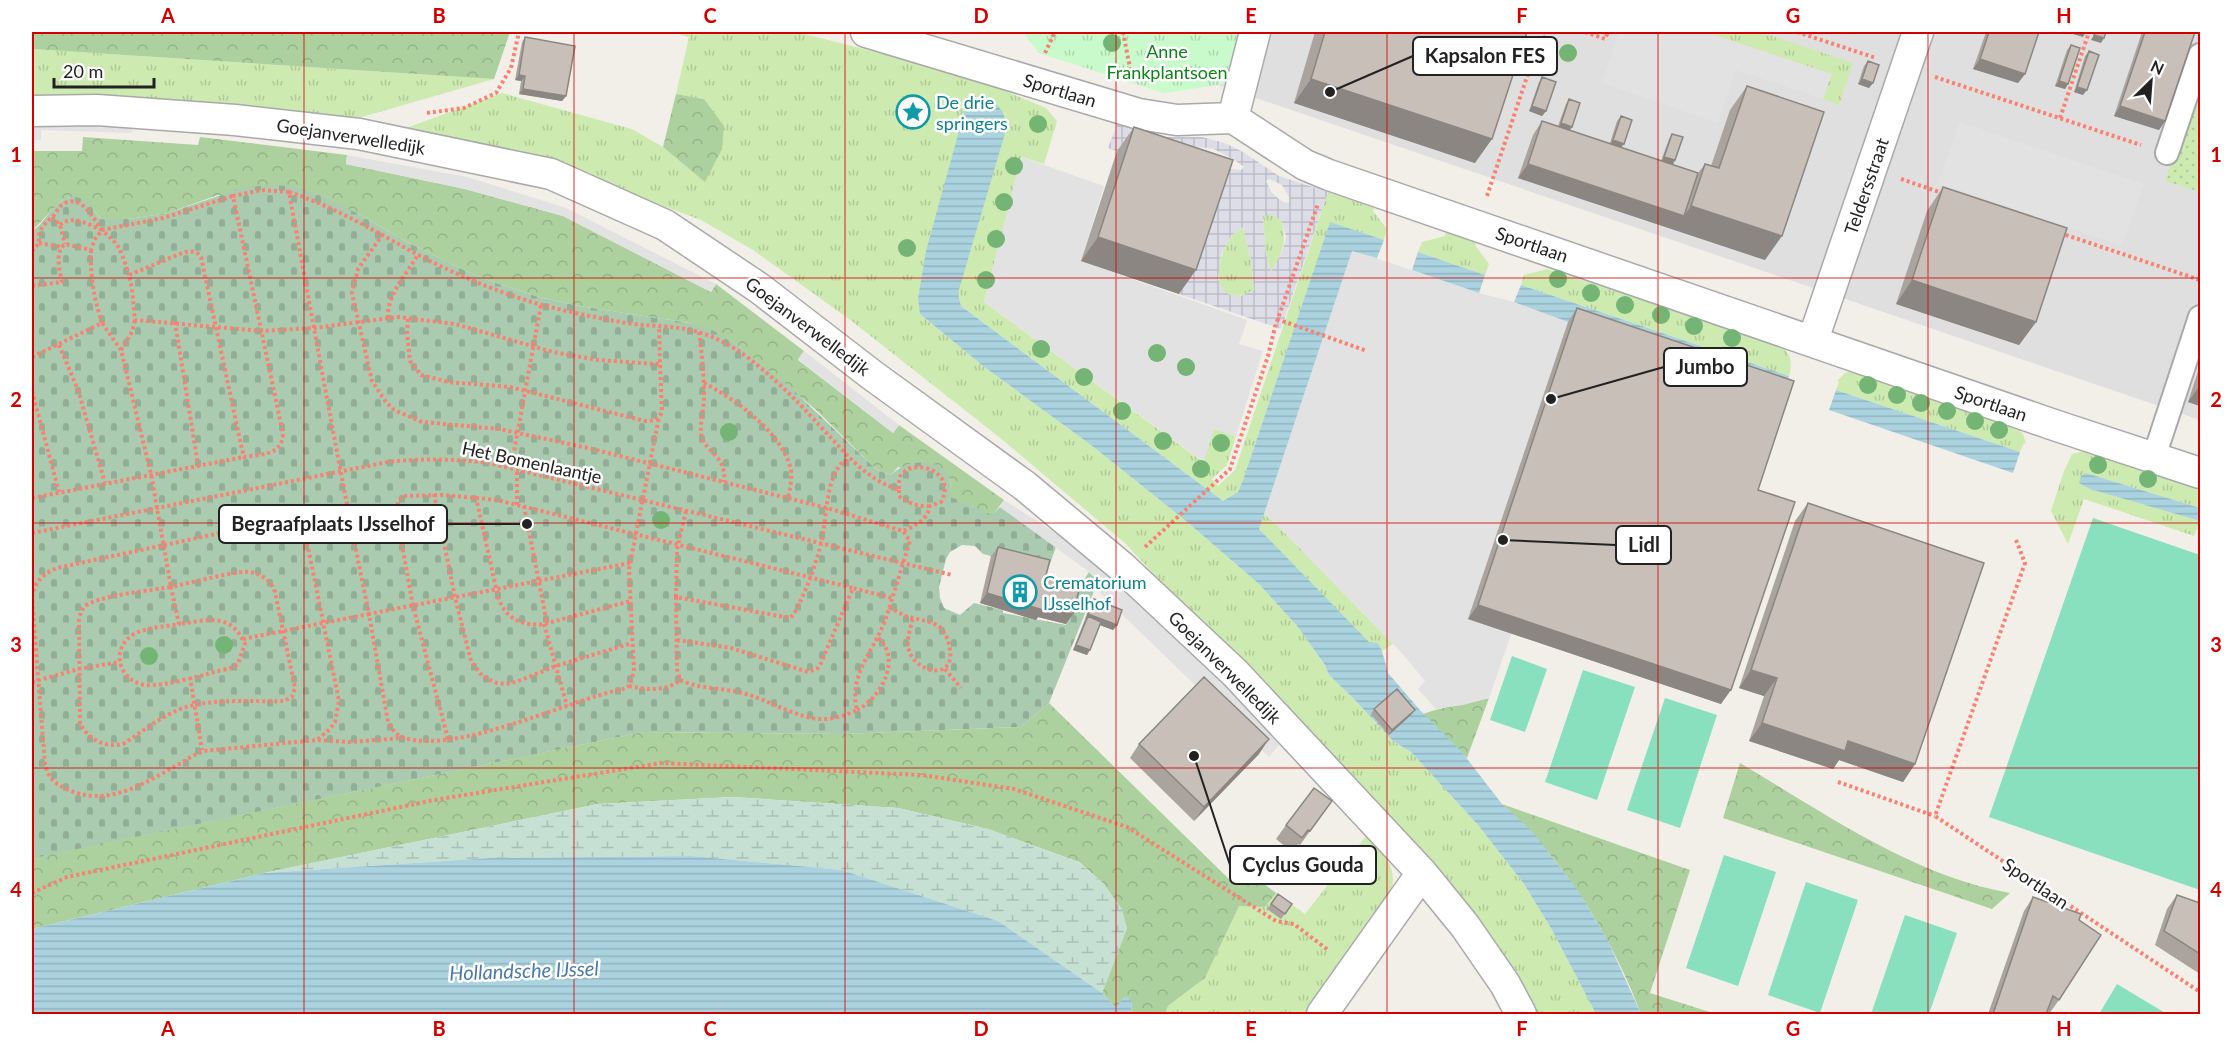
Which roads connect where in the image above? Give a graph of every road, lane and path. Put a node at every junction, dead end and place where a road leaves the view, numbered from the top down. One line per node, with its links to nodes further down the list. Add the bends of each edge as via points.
1 (519, 32): 14 (path, via 511,68 496,93 464,108)
2 (866, 32): 15 (street, Sportlaan)
3 (1123, 32): 15 (path)
4 (1255, 32): 16 (street)
5 (1548, 32): 26 (path, via 1534,53)
6 (1585, 32): 7 (path, via 1605,39)
7 (1608, 32)
8 (1797, 32): 12 (path)
9 (1918, 32): 12 (street, Teldersstraat)
10 (2089, 32): 17 (path)
11 (2200, 55): 18 (street)
12 (1906, 68): 17 (path); 19 (street, Teldersstraat)
13 (32, 111): 140 (street, Goejanverwelledijk, via 97,110 359,134 551,174 665,225 759,288 1025,486 1122,567 1235,673)
14 (421, 114)
15 (1138, 114): 16 (street, Sportlaan, via 1178,120)
16 (1233, 118): 20 (street, Sportlaan, via 1305,165)
17 (2060, 118): 18 (path)
18 (2166, 153)
19 (1872, 169): 23 (path); 52 (street, Teldersstraat)
20 (1329, 175): 26 (street, Sportlaan); 42 (path)
21 (289, 192): 22 (path, via 262,190); 29 (path); 49 (path)
22 (233, 196): 27 (path, via 163,218); 50 (path)
23 (1951, 196)
24 (52, 217): 25 (path); 27 (path, via 72,202 82,205); 30 (path, via 40,229)
25 (60, 225): 27 (path, via 72,219); 31 (path)
26 (1477, 226): 52 (street, Sportlaan)
27 (102, 230): 32 (path); 35 (path, via 120,249)
28 (2053, 230): 36 (path)
29 (383, 234): 34 (path); 45 (path, via 353,282)
30 (39, 243): 31 (path); 33 (path)
31 (63, 246): 32 (path); 37 (path, via 59,260 62,282)
32 (91, 250): 46 (path, via 92,292)
33 (32, 251)
34 (418, 254): 38 (path, via 468,278); 40 (path, via 391,297)
35 (129, 275): 43 (path); 48 (path, via 182,252 198,253)
36 (2200, 280)
37 (32, 286)
38 (542, 305): 47 (path); 54 (path)
39 (2200, 317): 65 (street)
40 (388, 318): 41 (path); 45 (path)
41 (408, 319): 54 (path, via 455,324); 61 (path, via 410,361 421,375)
42 (1277, 319): 56 (path); 96 (path, via 1230,469)
43 (135, 320): 44 (path); 55 (path)
44 (175, 322): 48 (path); 68 (path)
45 (358, 323): 49 (path); 63 (path, via 372,381 394,410 422,422)
46 (102, 324): 53 (path); 55 (path)
47 (659, 326): 51 (path); 58 (path)
48 (216, 327): 50 (path); 64 (path)
49 (314, 328): 50 (path); 71 (path)
50 (261, 331): 64 (path, via 283,441 277,450)
51 (699, 332): 59 (path); 66 (path, via 743,355 796,399)
52 (1814, 340): 65 (street, Sportlaan)
53 (59, 345): 57 (path); 75 (path, via 78,390)
54 (533, 347): 58 (path, via 598,360); 61 (path)
55 (121, 350): 73 (path)
56 (1367, 351)
57 (32, 357)
58 (660, 364): 62 (path, via 663,404)
59 (704, 383): 74 (path, via 701,434 721,462); 81 (path, via 737,403 780,446 791,472)
60 (32, 391): 77 (path)
61 (524, 391): 62 (path, via 645,421); 63 (path)
62 (659, 417): 67 (path)
63 (516, 432): 67 (path); 69 (path)
64 (244, 457): 68 (path)
65 (2154, 457): 72 (street, Sportlaan)
66 (851, 461): 76 (path, via 883,484); 87 (path, via 837,468)
67 (650, 463): 74 (path); 82 (path)
68 (198, 465): 73 (path)
69 (511, 468): 70 (path, Het Bomenlaantje); 71 (path, Het Bomenlaantje, via 453,458 418,458)
70 (517, 470): 82 (path, Het Bomenlaantje); 83 (path)
71 (340, 472): 86 (path, Het Bomenlaantje); 111 (path)
72 (2200, 473)
73 (151, 474): 75 (path); 86 (path)
74 (724, 482): 81 (path)
75 (105, 483): 77 (path)
76 (899, 490): 85 (path, via 904,500); 85 (path, via 899,479 911,468 936,473 944,480 946,492 941,502)
77 (59, 492): 80 (path)
78 (434, 494): 79 (path); 105 (path); 109 (path, via 404,496 397,505)
79 (476, 497): 83 (path); 104 (path)
80 (32, 498)
81 (788, 498): 87 (path)
82 (642, 500): 88 (path, Het Bomenlaantje); 91 (path)
83 (517, 505): 84 (path)
84 (524, 506): 91 (path); 101 (path)
85 (930, 506): 89 (path, via 928,514)
86 (158, 508): 90 (path, Het Bomenlaantje); 94 (path)
87 (827, 508): 89 (path); 93 (path)
88 (686, 511): 93 (path, Het Bomenlaantje); 95 (path)
89 (903, 531): 98 (path, via 910,541)
90 (32, 533)
91 (635, 534): 95 (path); 97 (path)
92 (2016, 540): 139 (path, via 2025,563)
93 (821, 544): 98 (path, Het Bomenlaantje); 100 (path)
94 (163, 546): 102 (path); 113 (path, via 272,522 287,526 308,547); 127 (path, via 57,568 37,583 32,598)
95 (678, 546): 100 (path); 106 (path)
96 (1143, 549)
97 (630, 563): 101 (path); 108 (path)
98 (903, 563): 99 (path, Het Bomenlaantje); 107 (path)
99 (952, 575)
100 (811, 578): 103 (path); 106 (path, via 790,618)
101 (538, 581): 104 (path); 114 (path)
102 (171, 587): 115 (path); 116 (path, via 248,571 257,574 273,586); 123 (path, via 85,606 78,620)
103 (853, 588): 107 (path); 119 (path, via 821,663 813,671 731,648)
104 (496, 589): 105 (path); 114 (path, via 501,606 513,619 532,625)
105 (455, 597): 109 (path); 122 (path, via 471,661 490,682 505,684)
106 (676, 597): 119 (path)
107 (892, 598): 110 (path)
108 (631, 601): 114 (path); 120 (path)
109 (413, 606): 111 (path); 135 (path)
110 (889, 607): 112 (path); 117 (path)
111 (369, 614): 113 (path); 134 (path, via 388,722)
112 (913, 618): 124 (path, via 943,630 951,651); 124 (path, via 908,645 914,659 925,668)
113 (324, 623): 116 (path); 136 (path, via 339,701 335,722)
114 (545, 623): 122 (path)
115 (179, 624): 118 (path, via 212,619 230,623); 121 (path, via 134,634 122,646)
116 (283, 632): 118 (path); 131 (path, via 295,688 292,697)
117 (877, 637): 133 (path, via 860,668); 133 (path, via 888,654 887,676 867,705)
118 (243, 639): 125 (path, via 244,652 238,664)
119 (677, 640): 126 (path)
120 (632, 643): 122 (path); 129 (path, via 634,672)
121 (120, 662): 123 (path); 125 (path, via 124,673 139,683 158,685)
122 (556, 666): 132 (path)
123 (79, 669): 127 (path); 131 (path, via 80,724 97,742 123,744 171,714)
124 (945, 669): 130 (path)
125 (190, 677): 131 (path)
126 (680, 680): 129 (path, via 670,688); 133 (path, via 744,693 817,718)
127 (38, 681): 128 (path); 137 (path, via 48,775 72,792 98,797 126,792)
128 (32, 682)
129 (629, 686): 132 (path)
130 (961, 688)
131 (196, 706): 137 (path)
132 (567, 706): 135 (path)
133 (857, 710)
134 (404, 738): 135 (path); 136 (path)
135 (448, 739)
136 (317, 740): 137 (path)
137 (202, 750)
138 (1838, 782): 139 (path, Sportlaan)
139 (1935, 816): 143 (path, Sportlaan)
140 (1422, 873): 142 (street); 145 (street, Goejanverwelledijk, via 1465,926)
141 (32, 893): 142 (path, via 67,877 434,800 661,763 922,775 1014,789 1127,827 1276,921 1294,924)
142 (1353, 970): 144 (street)
143 (2200, 992)
144 (1322, 1014)
145 (1521, 1014)

